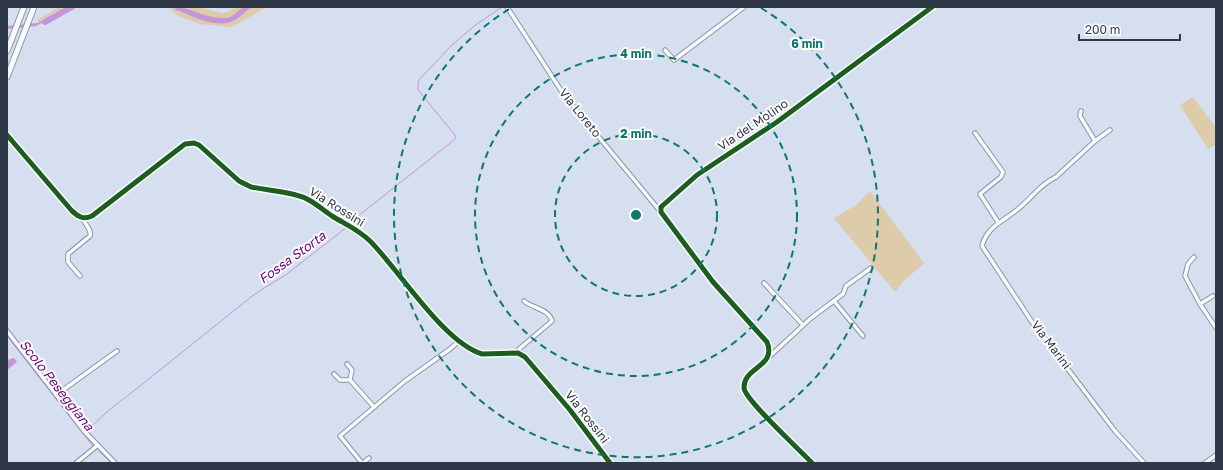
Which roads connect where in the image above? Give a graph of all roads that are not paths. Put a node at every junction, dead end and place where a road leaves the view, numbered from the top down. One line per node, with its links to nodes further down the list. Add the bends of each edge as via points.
1 (24, 7): 7 (highway)
2 (34, 7): 8 (highway)
3 (507, 7): 14 (street, Via Loreto, via 564,95)
4 (744, 7): 6 (street, via 674,60)
5 (932, 7): 14 (street, Via del Molino, via 777,122 697,175 661,206)
6 (666, 50)
7 (7, 51)
8 (7, 77)
9 (1082, 111): 13 (street, via 1080,116)
10 (1110, 130): 13 (street, Via Marini)
11 (974, 133): 16 (street, via 1003,172 1002,176 980,194)
12 (7, 135): 15 (street, via 72,211)
13 (1096, 141): 16 (street, Via Marini, via 1056,177 1048,180 1018,210)
14 (661, 212): 34 (street, via 713,282 767,342 770,352)
15 (82, 218): 19 (street, via 90,230 90,236 68,254 68,262); 23 (street, Via Rossini, via 92,216 185,144 199,145 246,185 295,194 349,225 370,241)
16 (998, 222): 48 (street, Via Marini, via 984,238 982,246 1032,322 1115,431)
17 (1194, 257): 26 (street, via 1188,264 1185,276)
18 (871, 268): 25 (street, via 846,286 843,294)
19 (80, 276)
20 (764, 284): 27 (street)
21 (424, 296): 23 (street)
22 (1213, 296): 26 (street)
23 (420, 300): 31 (street, Via Rossini, via 447,331)
24 (524, 301): 33 (street, via 540,309 552,321 519,349)
25 (834, 301): 27 (street); 30 (street)
26 (1200, 304): 28 (street)
27 (803, 325): 34 (street)
28 (1216, 328)
29 (7, 331): 38 (street)
30 (863, 336)
31 (459, 340): 33 (street, Via Rossini, via 482,354); 39 (street)
32 (117, 351): 38 (street)
33 (518, 353): 46 (street, Via Rossini, via 532,364)
34 (768, 358): 47 (street, via 749,376 744,389 758,408)
35 (347, 364): 37 (street, via 352,370)
36 (334, 374): 37 (street, via 340,380)
37 (350, 380): 39 (street)
38 (56, 395): 40 (street)
39 (374, 407): 45 (street, via 340,436)
40 (98, 445): 43 (street); 44 (street)
41 (1216, 455): 49 (street)
42 (369, 458): 45 (street)
43 (76, 463)
44 (115, 463)
45 (362, 463)
46 (610, 463)
47 (812, 463)
48 (1144, 463)
49 (1205, 463)

